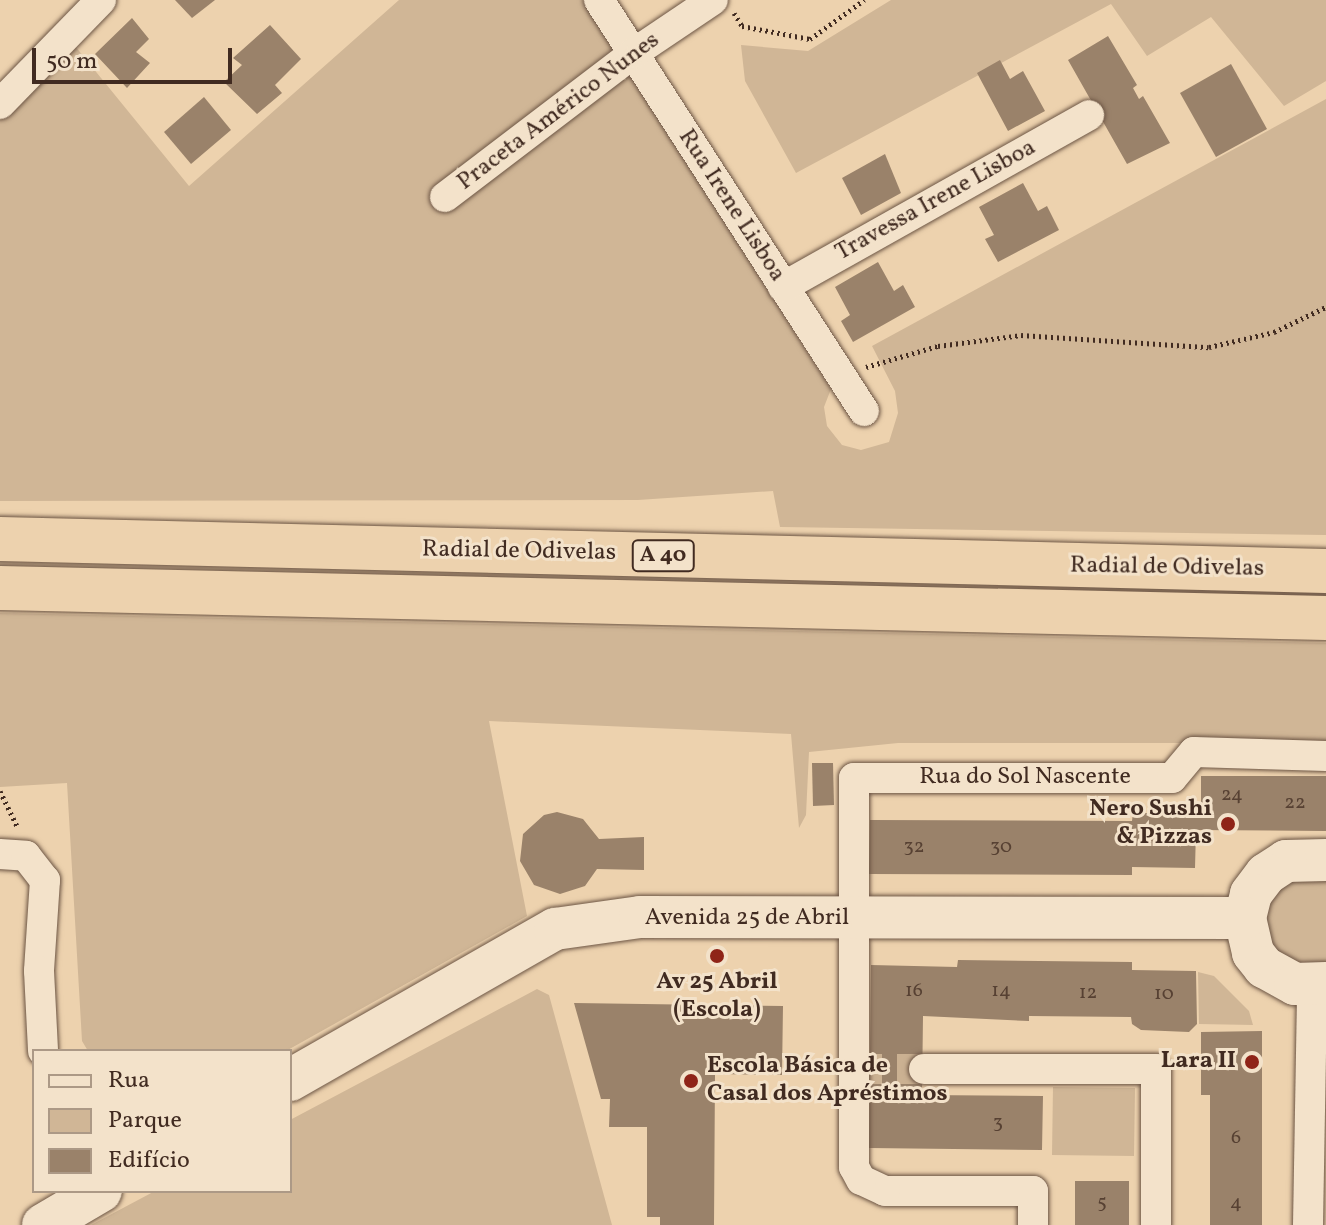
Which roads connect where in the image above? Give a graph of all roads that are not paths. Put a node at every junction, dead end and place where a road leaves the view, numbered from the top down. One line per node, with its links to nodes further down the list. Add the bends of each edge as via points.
1 (101, 0): 5 (street)
2 (599, 0): 4 (street, Rua Irene Lisboa)
3 (713, 0): 4 (street, Praceta Américo Nunes)
4 (634, 53): 7 (street, Praceta Américo Nunes); 8 (street, Rua Irene Lisboa)
5 (0, 104)
6 (1089, 115): 8 (street, Travessa Irene Lisboa)
7 (445, 197)
8 (783, 287): 9 (street, Rua Irene Lisboa)
9 (864, 411)
10 (0, 539): 11 (highway, Radial de Odivelas / A 40)
11 (1326, 571)
12 (0, 588): 13 (highway, Radial de Odivelas / A 40)
13 (1326, 618)
14 (1326, 756): 18 (street, Rua do Sol Nascente, via 1194,752 1172,778 854,778)
15 (13, 855): 20 (street, via 45,880 39,971)
16 (1326, 860): 17 (street, via 1286,861 1266,874 1251,894)
17 (1245, 918): 18 (street, Avenida 25 de Abril); 19 (street, via 1253,953 1264,967 1278,978)
18 (853, 919): 22 (street, Avenida 25 de Abril, via 640,917 555,929); 25 (street, via 851,1152 861,1180 885,1191 1033,1191)
19 (1319, 984): 27 (street)
20 (43, 1049)
21 (924, 1069): 26 (street, via 1156,1069)
22 (292, 1079)
23 (98, 1193): 24 (street)
24 (50, 1223)
25 (1033, 1225)
26 (1156, 1225)
27 (1308, 1225)

